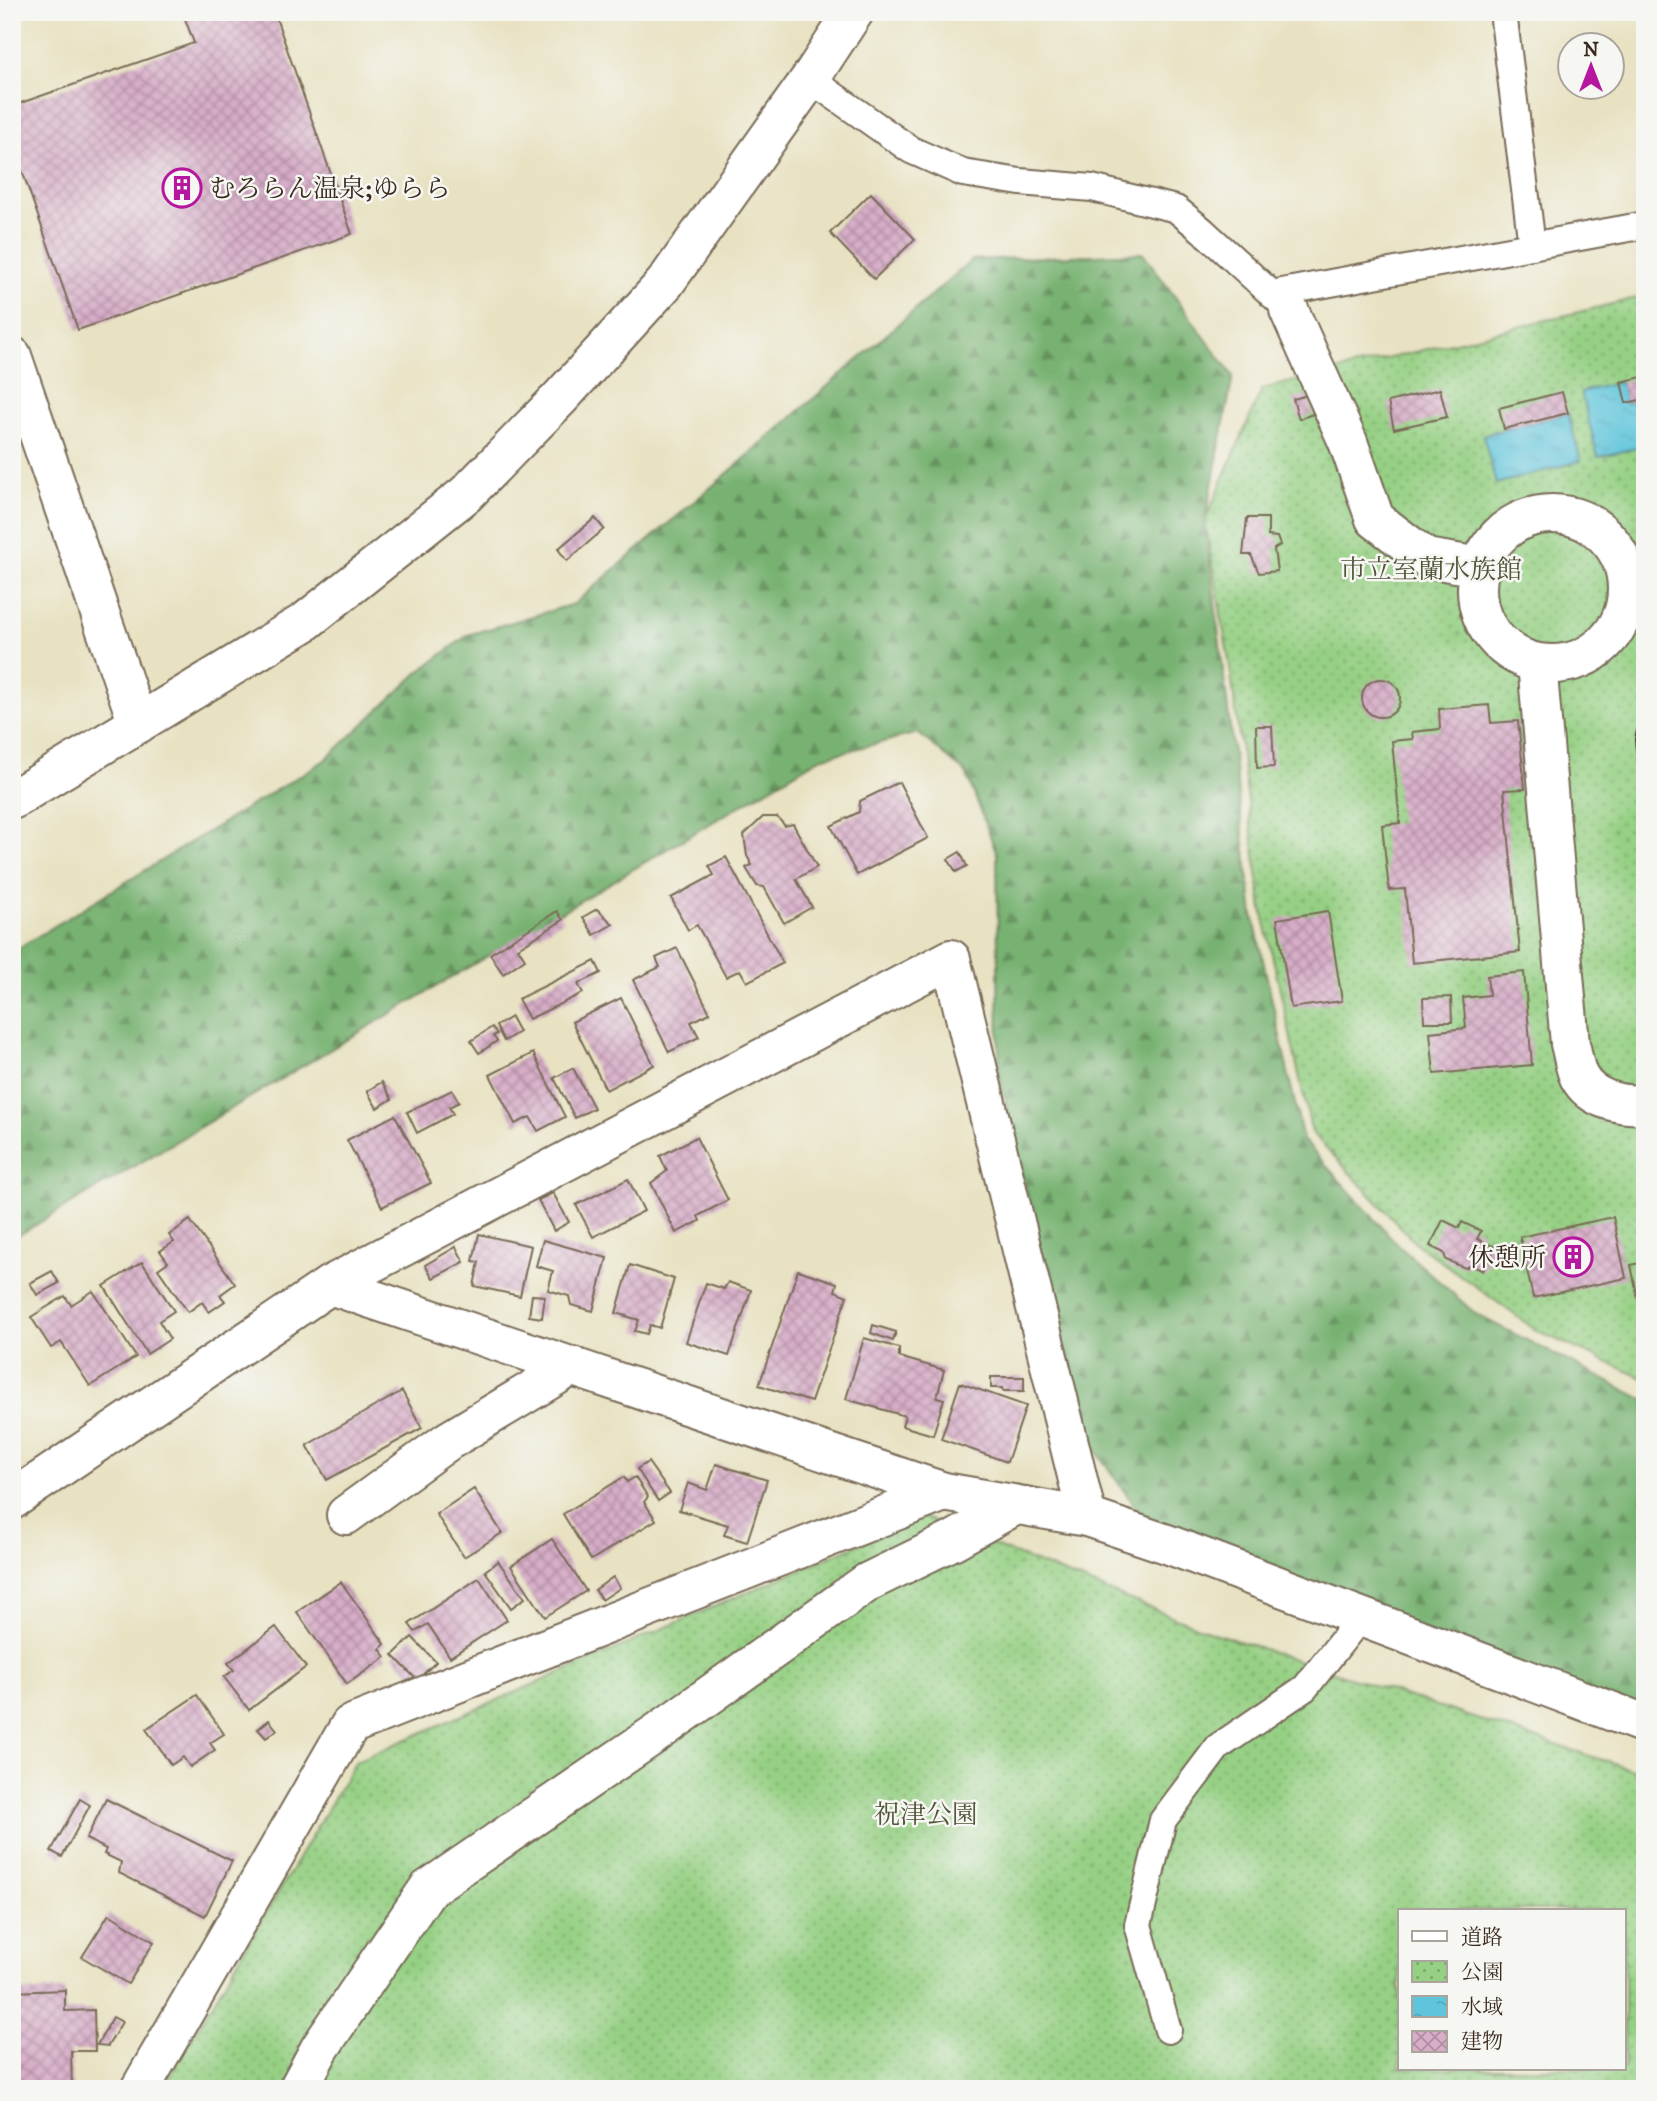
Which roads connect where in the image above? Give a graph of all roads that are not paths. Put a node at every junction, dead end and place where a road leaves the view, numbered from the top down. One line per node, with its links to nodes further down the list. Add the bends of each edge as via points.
1 (855, 12): 3 (street)
2 (1503, 12): 5 (lane)
3 (810, 79): 6 (lane, via 911,150 963,173 1092,188 1176,209); 10 (street, via 665,283 466,494 305,622)
4 (1645, 225): 5 (lane)
5 (1532, 246): 6 (lane)
6 (1280, 302): 8 (street, via 1348,442 1375,519 1426,558)
7 (12, 356): 10 (street)
8 (1480, 568): 9 (street, via 1477,592 1482,617 1495,638); 9 (street, via 1491,545 1509,527 1532,516 1557,514 1581,519 1603,533 1618,552 1627,577 1618,626 1602,645 1583,657)
9 (1537, 663): 12 (street, via 1570,1044 1580,1078 1600,1097 1628,1105)
10 (138, 724): 11 (street)
11 (12, 800)
12 (1645, 1104)
13 (330, 1285): 14 (street); 16 (street); 19 (street, via 951,959)
14 (572, 1366): 15 (street); 18 (street, via 448,1441)
15 (944, 1492): 17 (street); 23 (street, via 350,1725)
16 (12, 1500)
17 (1016, 1504): 19 (street); 24 (street, via 868,1582 428,1889 320,2048)
18 (345, 1515)
19 (1087, 1517): 20 (street)
20 (1361, 1617): 21 (street); 22 (lane, via 1306,1688 1218,1747 1163,1820 1138,1925)
21 (1645, 1724)
22 (1168, 2030)
23 (140, 2089)
24 (298, 2089)

